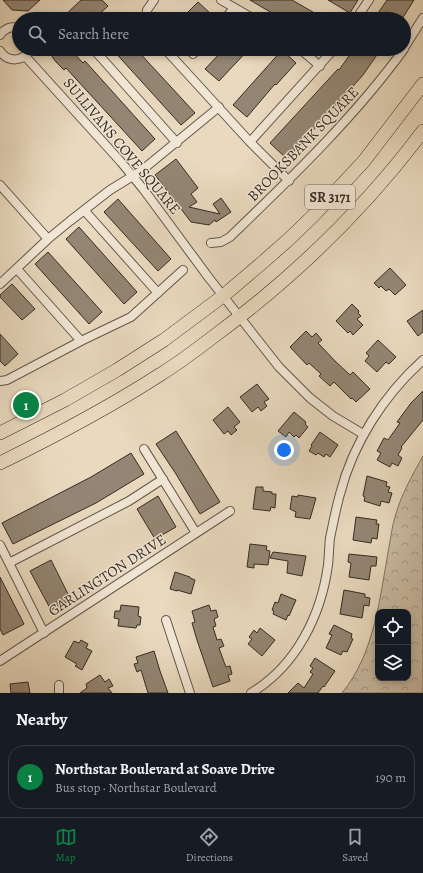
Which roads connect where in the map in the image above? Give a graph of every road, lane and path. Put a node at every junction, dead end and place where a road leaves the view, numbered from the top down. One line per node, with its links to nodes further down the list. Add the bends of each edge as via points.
1 (154, 0): 5 (street)
2 (221, 0): 4 (street)
3 (369, 0): 8 (street)
4 (234, 8): 6 (street); 7 (street)
5 (147, 12)
6 (231, 12)
7 (241, 12)
8 (361, 12)
9 (423, 18): 12 (street, BROOKSBANK SQUARE)
10 (12, 27): 11 (street)
11 (1, 31)
12 (411, 38)
13 (1, 54): 14 (street, via 16,60)
14 (22, 56)
15 (30, 56): 27 (street, SULLIVANS COVE SQUARE)
16 (100, 56): 26 (street)
17 (172, 56): 23 (street)
18 (308, 56): 21 (street)
19 (328, 56): 21 (street)
20 (399, 56): 28 (street, BROOKSBANK SQUARE, via 372,91)
21 (320, 66): 25 (street)
22 (423, 84): 37 (main road, SR 3171, via 364,161 313,216)
23 (219, 107): 25 (street); 26 (street)
24 (423, 131): 38 (main road, SR 3171, via 348,221 285,280)
25 (250, 142): 28 (street)
26 (177, 143): 27 (street)
27 (132, 176): 30 (street); 37 (street, SULLIVANS COVE SQUARE)
28 (289, 181): 32 (street, BROOKSBANK SQUARE, via 230,237 221,242)
29 (0, 186): 31 (street)
30 (84, 210): 31 (street); 36 (street)
31 (48, 239): 33 (street)
32 (211, 243)
33 (17, 269): 35 (street); 39 (street)
34 (183, 270): 36 (street)
35 (0, 284)
36 (158, 293): 39 (street, via 131,317)
37 (223, 296): 38 (street, SULLIVANS COVE SQUARE); 42 (main road, SR 3171, via 164,340 117,370)
38 (239, 318): 43 (street, SULLIVANS COVE SQUARE, via 269,356 301,390 333,416); 45 (main road, SR 3171, via 147,384)
39 (81, 341): 41 (street, via 8,380)
40 (423, 360): 43 (street, via 412,369 381,406)
41 (0, 381)
42 (0, 433)
43 (363, 434): 55 (street, via 340,493 330,539 328,566 312,622 301,644 285,666)
44 (144, 449): 46 (street)
45 (0, 463)
46 (163, 479): 48 (street); 50 (street, via 129,501)
47 (230, 512): 48 (street, GARLINGTON DRIVE)
48 (196, 533): 52 (street, GARLINGTON DRIVE)
49 (0, 545): 50 (street)
50 (9, 563): 52 (street)
51 (166, 620): 54 (street)
52 (44, 633): 53 (street, GARLINGTON DRIVE)
53 (0, 660)
54 (190, 693)
55 (251, 693)

